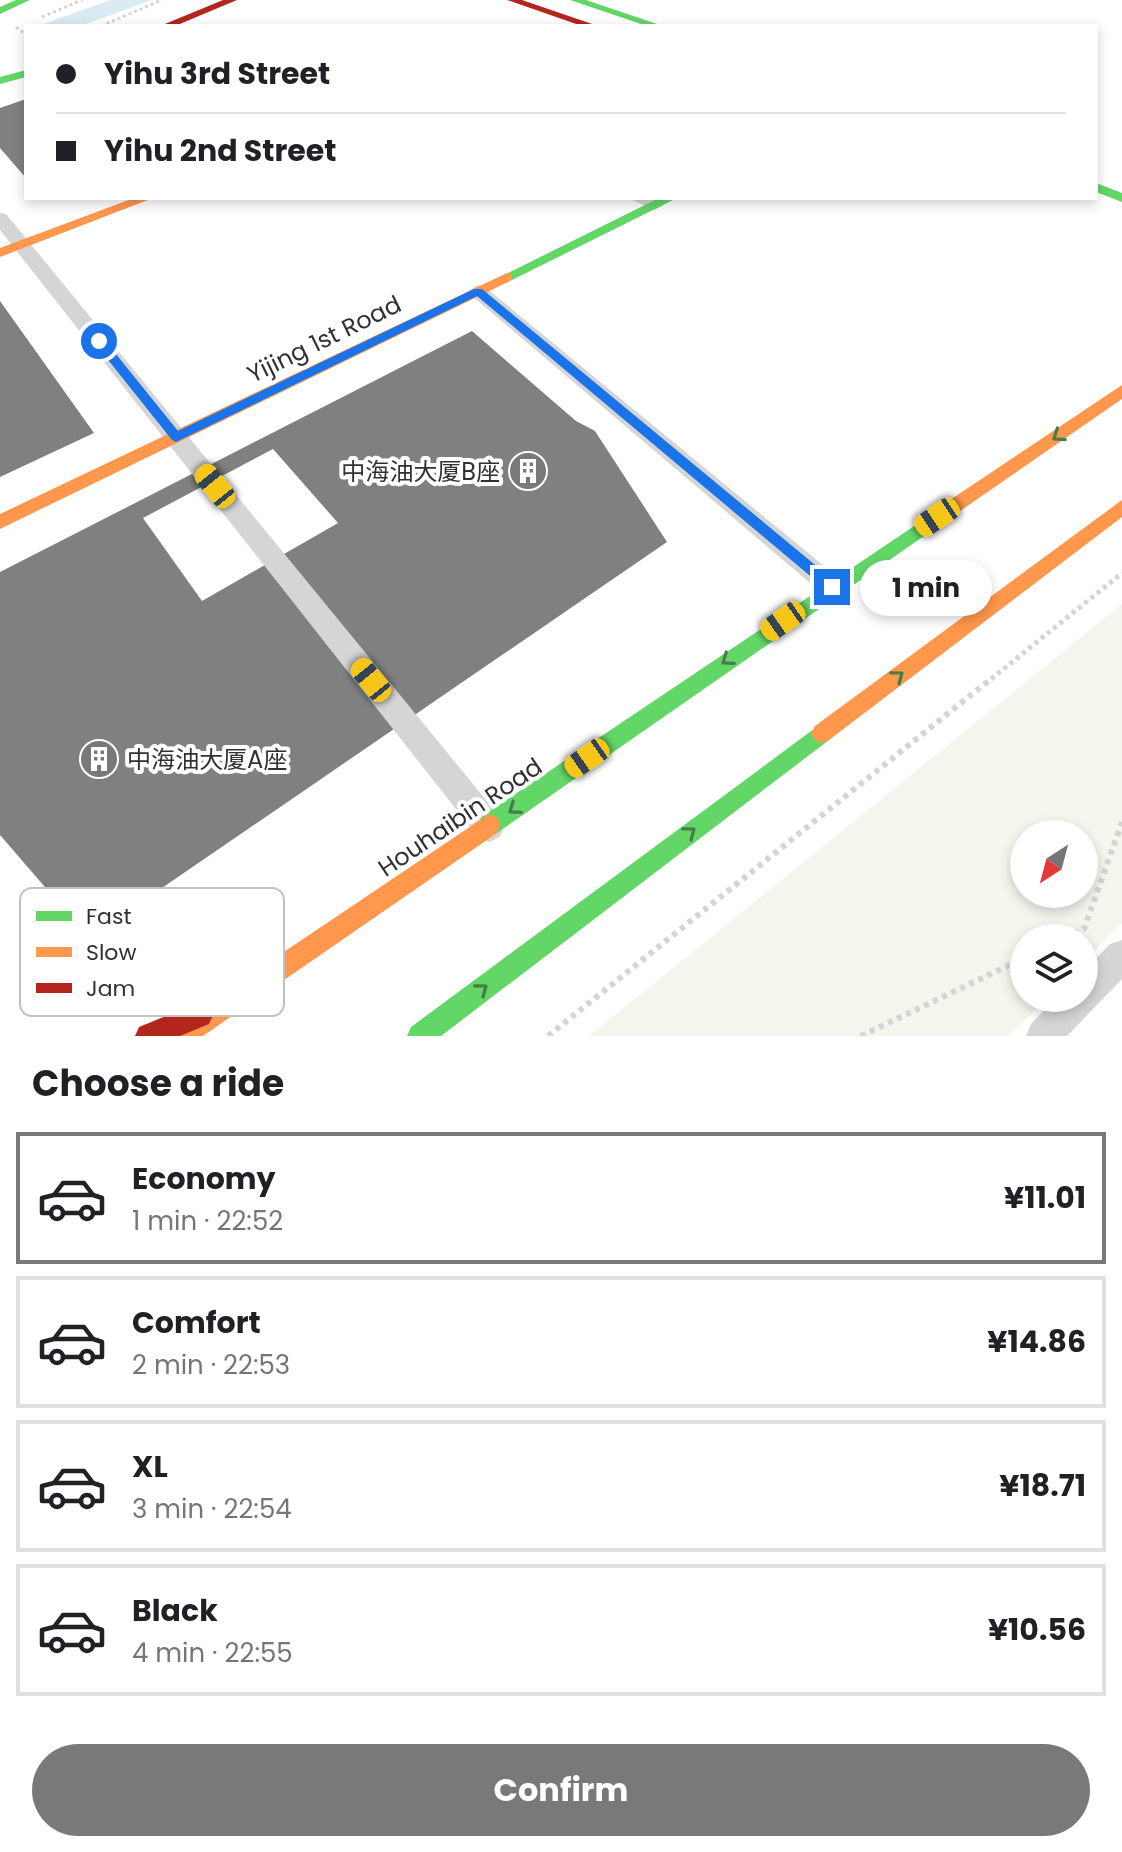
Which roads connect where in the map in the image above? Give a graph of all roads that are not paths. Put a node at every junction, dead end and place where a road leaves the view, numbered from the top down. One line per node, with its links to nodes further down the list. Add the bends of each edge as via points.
1 (25, 0): 5 (main road)
2 (232, 0): 7 (main road)
3 (512, 0): 6 (main road)
4 (575, 0): 10 (main road)
5 (0, 11)
6 (547, 11): 8 (main road); 9 (main road)
7 (181, 24)
8 (527, 24)
9 (587, 24)
10 (652, 24)
11 (24, 74): 12 (main road)
12 (0, 81)
13 (1098, 187): 14 (main road)
14 (1122, 196)
15 (141, 200): 18 (main road)
16 (654, 200): 19 (main road, Yijing 1st Road)
17 (0, 218): 18 (street)
18 (11, 249): 21 (street)
19 (478, 291): 21 (main road, Yijing 1st Road); 24 (street)
20 (1122, 391): 24 (main road, Houhaibin Road, one-way to 24)
21 (176, 437): 23 (main road, Yijing 1st Road); 25 (street)
22 (1122, 507): 34 (main road, one-way to 22)
23 (0, 522)
24 (832, 587): 25 (main road, Houhaibin Road, one-way to 25)
25 (489, 827): 27 (main road, Houhaibin Road)
26 (1122, 956): 28 (street)
27 (284, 966)
28 (1098, 980)
29 (1066, 1012): 35 (street)
30 (198, 1016): 32 (main road)
31 (211, 1016): 33 (main road, Houhaibin Road)
32 (148, 1036)
33 (181, 1036)
34 (420, 1036)
35 (1043, 1036)

